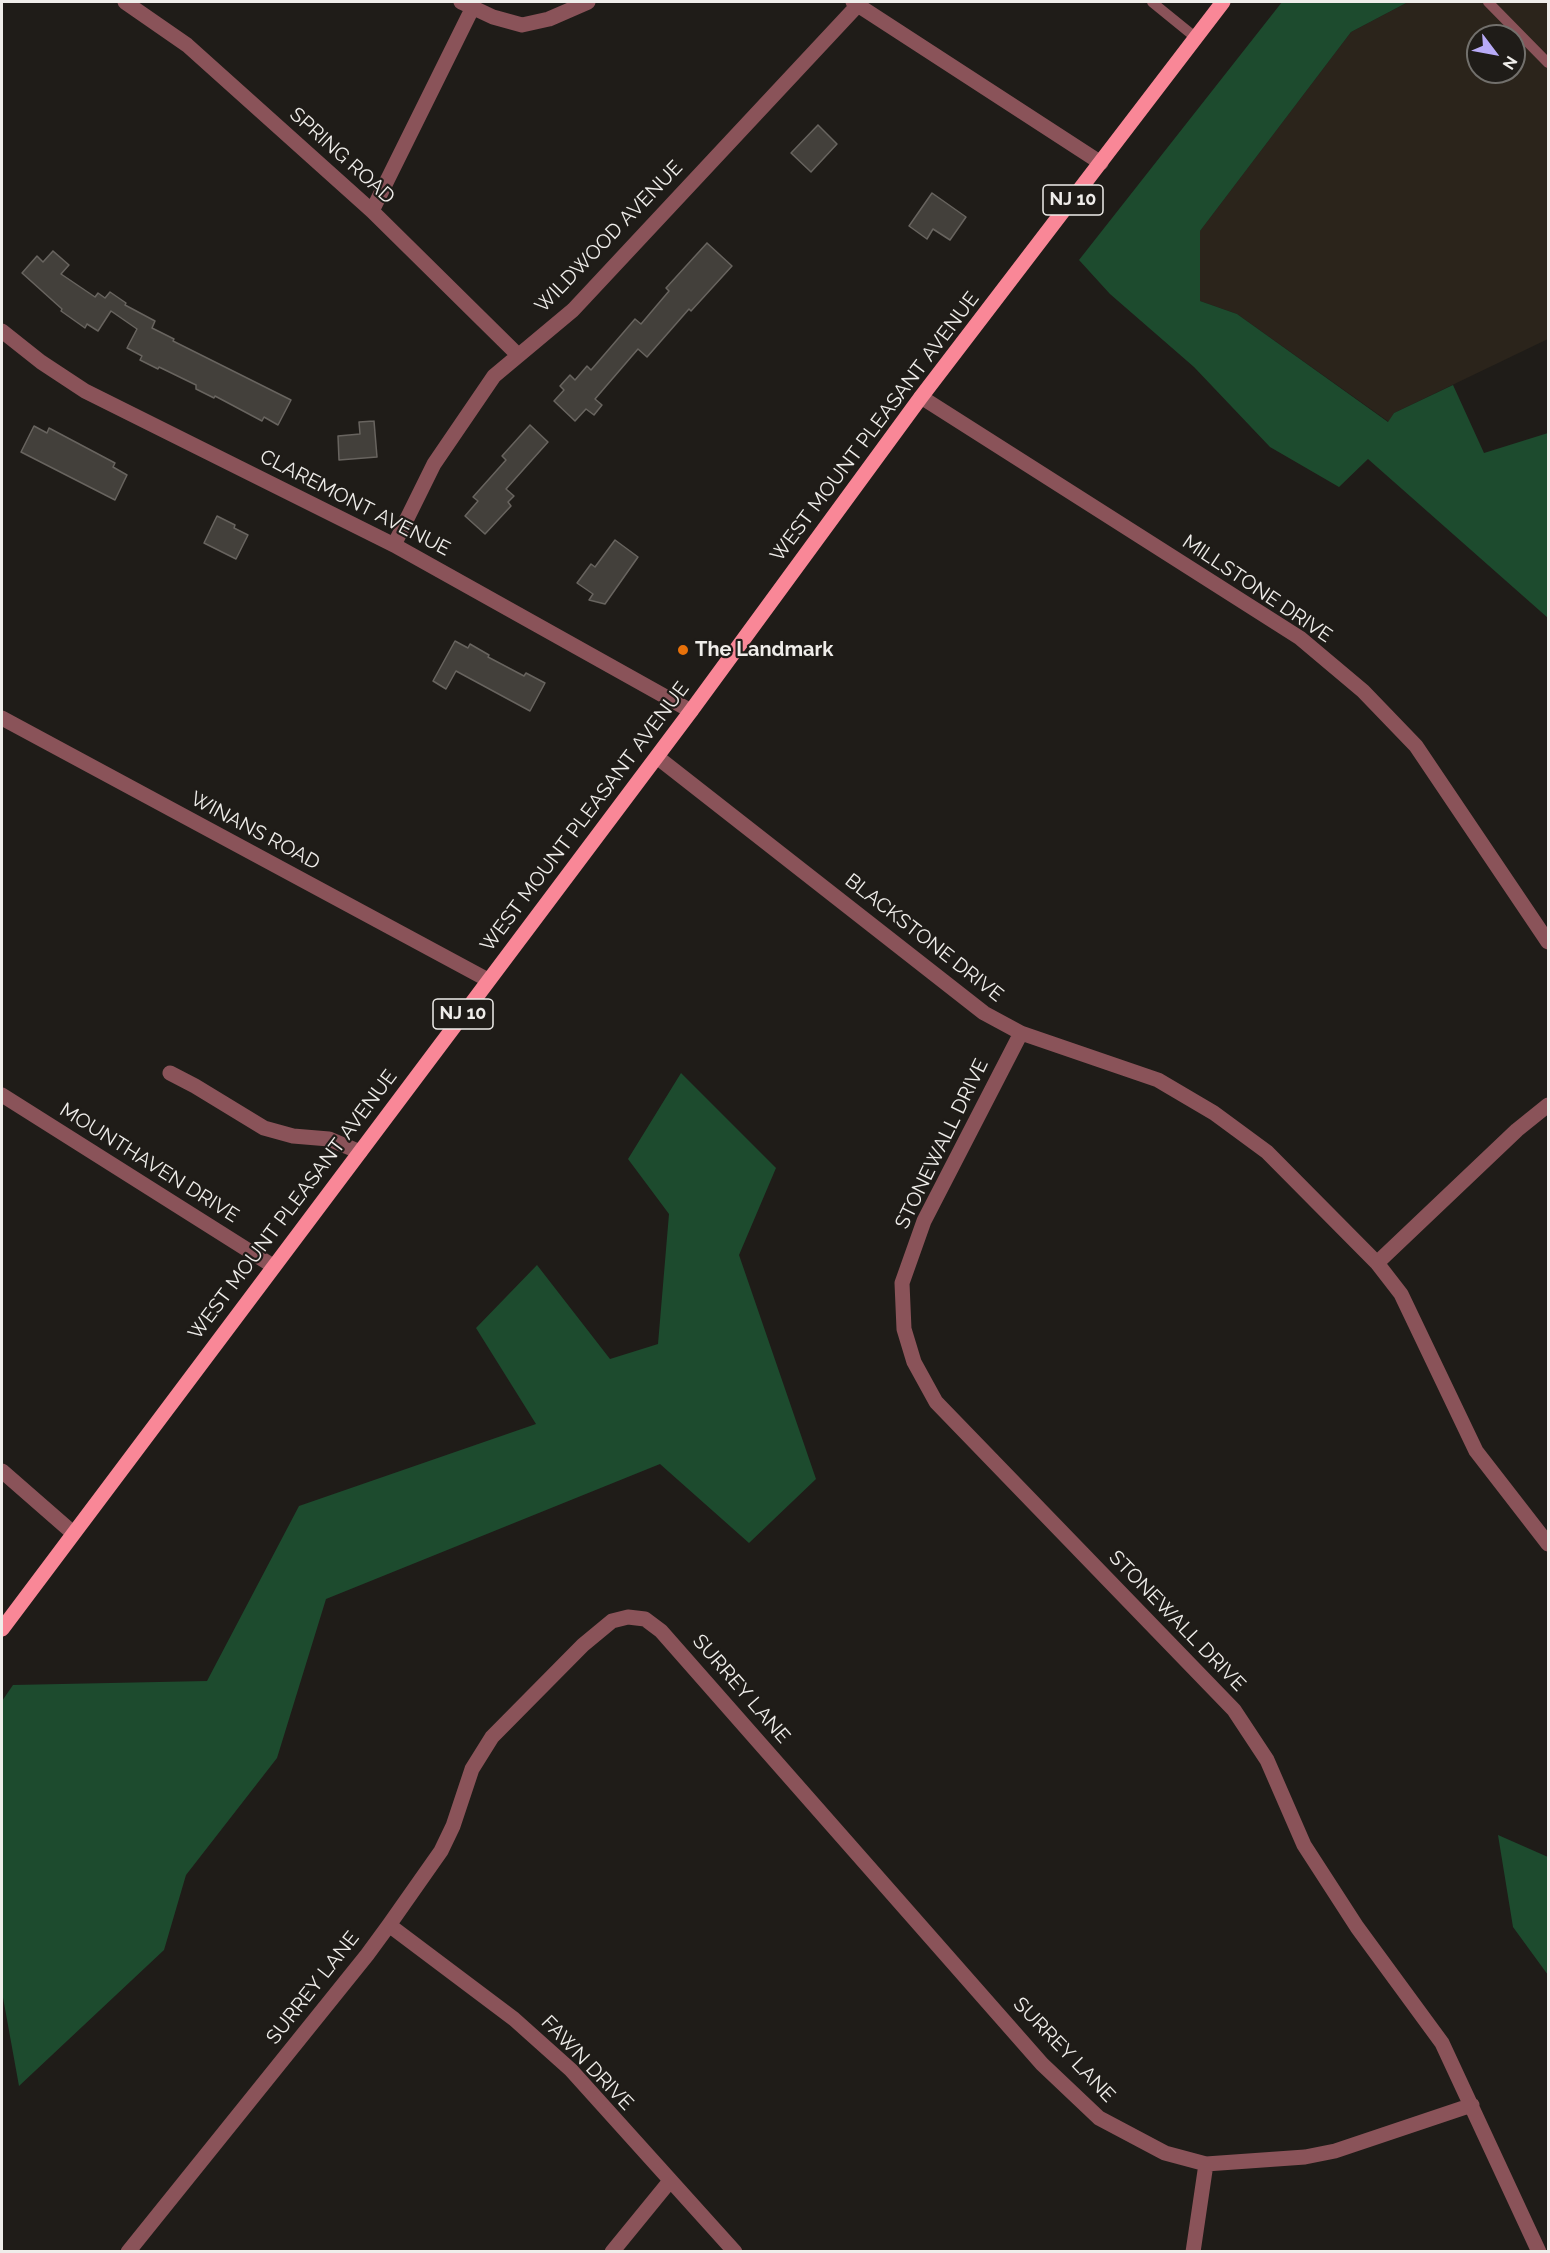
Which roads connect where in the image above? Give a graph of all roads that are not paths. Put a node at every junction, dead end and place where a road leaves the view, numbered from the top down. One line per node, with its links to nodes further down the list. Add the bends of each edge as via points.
1 (125, 2): 11 (street, SPRING ROAD, via 187,45)
2 (588, 2): 7 (street, via 549,19 522,25)
3 (1152, 2): 8 (lane)
4 (1223, 2): 8 (main road, WEST MOUNT PLEASANT AVENUE / NJ 10)
5 (1488, 2): 9 (lane)
6 (856, 3): 10 (street); 13 (street, WILDWOOD AVENUE, via 573,310)
7 (467, 4): 11 (street)
8 (1195, 37): 10 (main road, WEST MOUNT PLEASANT AVENUE / NJ 10)
9 (1548, 63)
10 (1101, 163): 14 (main road, WEST MOUNT PLEASANT AVENUE / NJ 10)
11 (372, 211): 13 (street, SPRING ROAD)
12 (2, 331): 15 (street, CLAREMONT AVENUE, via 85,391)
13 (518, 355): 15 (street, WILDWOOD AVENUE, via 494,376 434,464)
14 (921, 397): 16 (main road, WEST MOUNT PLEASANT AVENUE / NJ 10); 19 (street, MILLSTONE DRIVE, via 1300,638 1363,691 1416,746)
15 (394, 545): 16 (street, CLAREMONT AVENUE)
16 (691, 711): 18 (main road, WEST MOUNT PLEASANT AVENUE / NJ 10)
17 (2, 718): 20 (street, WINANS ROAD)
18 (657, 757): 20 (main road, WEST MOUNT PLEASANT AVENUE / NJ 10); 21 (street, BLACKSTONE DRIVE, via 984,1013)
19 (1548, 942)
20 (488, 980): 25 (main road, WEST MOUNT PLEASANT AVENUE / NJ 10)
21 (1021, 1034): 26 (street, BLACKSTONE DRIVE, via 1158,1080 1214,1113 1267,1152); 33 (street, STONEWALL DRIVE, via 924,1221 902,1283 904,1329 914,1362 936,1402 1234,1710 1267,1761 1304,1845 1357,1927 1442,2043)
22 (170, 1073): 25 (street, via 264,1128 293,1136 329,1139)
23 (2, 1095): 27 (street, MOUNTHAVEN DRIVE)
24 (1548, 1105): 26 (street)
25 (360, 1152): 27 (main road, WEST MOUNT PLEASANT AVENUE / NJ 10)
26 (1377, 1263): 30 (street, BLACKSTONE DRIVE, via 1401,1294 1476,1451)
27 (273, 1266): 29 (main road, WEST MOUNT PLEASANT AVENUE / NJ 10)
28 (2, 1471): 29 (street)
29 (73, 1533): 31 (main road, WEST MOUNT PLEASANT AVENUE / NJ 10)
30 (1548, 1544)
31 (2, 1629)
32 (389, 1925): 34 (street, SURREY LANE, via 441,1851 472,1769 492,1737 612,1621 628,1617 645,1619 683,1655 1069,2091 1099,2118 1131,2137 1165,2153); 35 (street, FAWN DRIVE, via 514,2019 571,2070); 36 (street, SURREY LANE)
33 (1472, 2105): 34 (street, SURREY LANE, via 1335,2151); 40 (street, STONEWALL DRIVE)
34 (1206, 2164): 39 (street)
35 (670, 2181): 37 (street); 38 (street, FAWN DRIVE)
36 (128, 2252)
37 (612, 2252)
38 (735, 2252)
39 (1193, 2252)
40 (1539, 2252)

